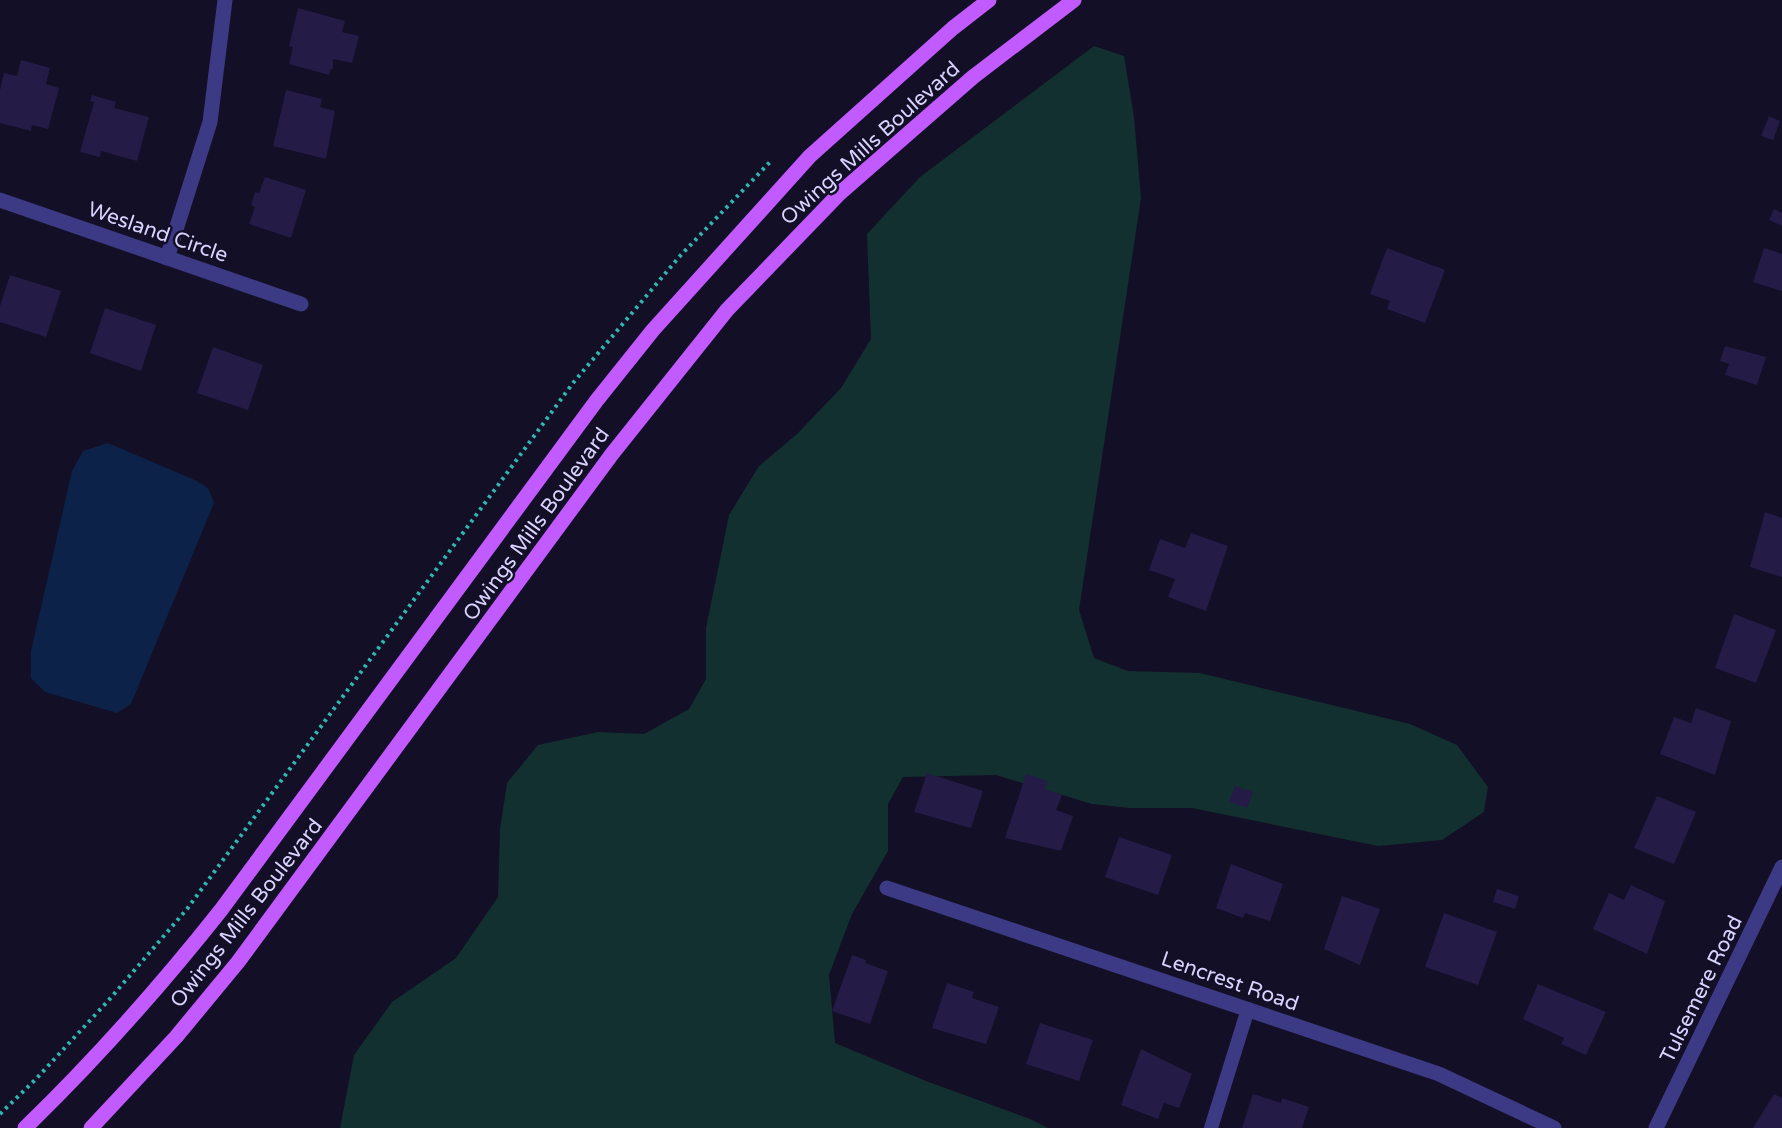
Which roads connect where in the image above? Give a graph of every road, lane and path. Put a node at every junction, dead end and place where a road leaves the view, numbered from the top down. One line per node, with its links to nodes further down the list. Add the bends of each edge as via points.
1 (225, 0): 5 (street, via 210,122)
2 (989, 0): 10 (main road, Owings Mills Boulevard, via 810,156 653,330 590,409 221,910 143,1005)
3 (1074, 0): 11 (main road, Owings Mills Boulevard, via 973,77 840,193 727,310 612,454 238,962)
4 (0, 200): 5 (street, Wesland Circle)
5 (167, 258): 6 (street, Wesland Circle)
6 (301, 304)
7 (1781, 874): 14 (street, Tulsemere Road)
8 (887, 888): 9 (street, Lencrest Road)
9 (1248, 1009): 12 (lane); 13 (street, Lencrest Road, via 1439,1074)
10 (26, 1128)
11 (91, 1128)
12 (1211, 1128)
13 (1554, 1128)
14 (1656, 1128)

